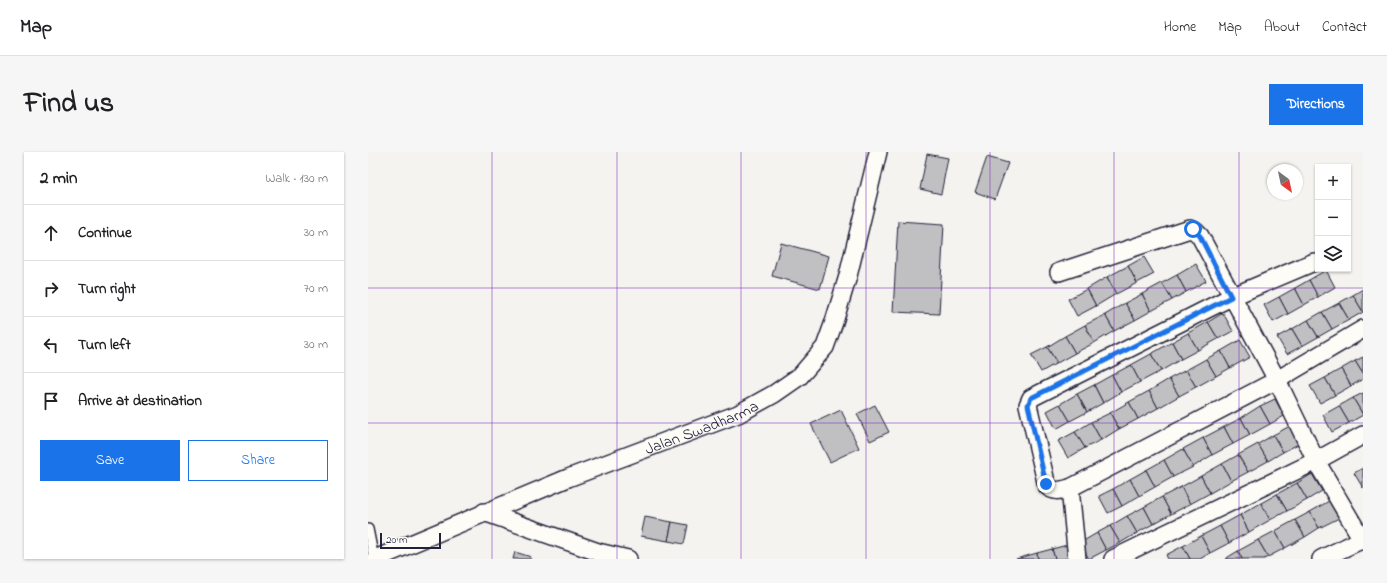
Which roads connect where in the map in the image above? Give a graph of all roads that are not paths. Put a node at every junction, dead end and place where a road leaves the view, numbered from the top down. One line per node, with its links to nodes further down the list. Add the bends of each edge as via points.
1 (878, 152): 10 (street, Jalan Swadharma, via 848,276 834,322 825,347 800,376 738,414)
2 (1314, 262): 4 (street)
3 (1059, 272): 4 (street, via 1190,229 1200,236)
4 (1231, 297): 6 (street); 9 (street, via 1031,398 1028,405 1047,486 1056,491)
5 (1363, 329): 6 (street)
6 (1277, 380): 8 (street); 9 (street)
7 (1363, 435): 8 (street)
8 (1316, 461): 12 (street); 16 (street)
9 (1070, 488): 15 (street)
10 (484, 512): 13 (street, Jalan Swadharma); 14 (street, via 598,552)
11 (368, 530): 13 (lane)
12 (1363, 540): 17 (street)
13 (374, 559)
14 (628, 559)
15 (1077, 559)
16 (1113, 559)
17 (1321, 559)

